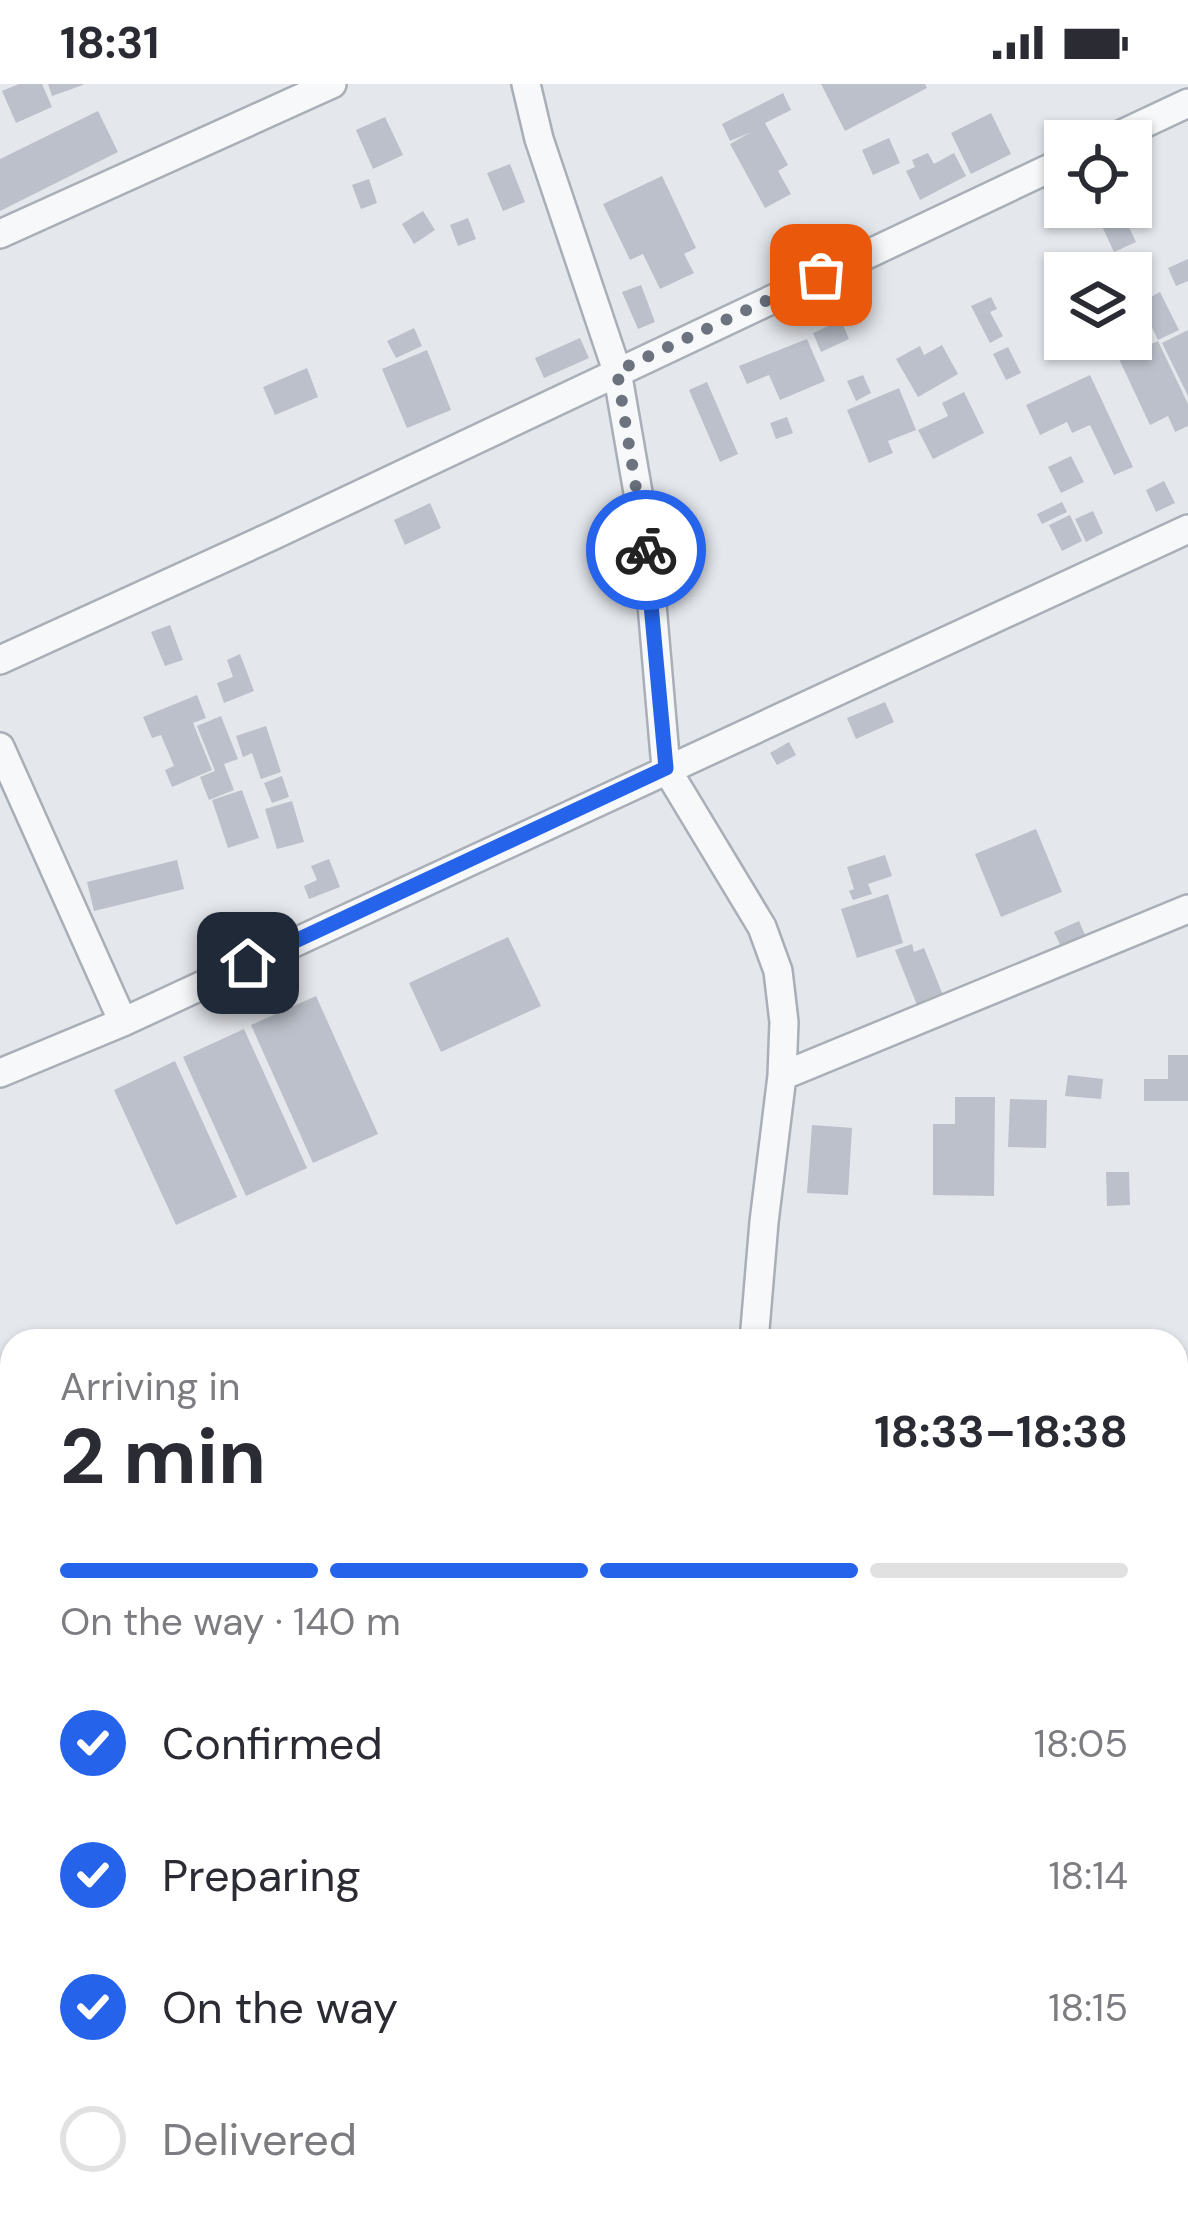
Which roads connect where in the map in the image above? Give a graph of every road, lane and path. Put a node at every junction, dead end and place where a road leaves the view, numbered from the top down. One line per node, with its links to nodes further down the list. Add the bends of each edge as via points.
1 (332, 84): 6 (street)
2 (526, 84): 7 (street)
3 (1188, 103): 4 (street)
4 (1152, 120)
5 (1044, 171): 7 (street)
6 (0, 234)
7 (617, 371): 9 (street); 11 (street, via 645,548)
8 (1188, 529): 11 (street)
9 (0, 660)
10 (0, 747): 13 (street)
11 (666, 768): 13 (street); 15 (street, via 778,970)
12 (1188, 909): 15 (street)
13 (123, 1022): 14 (street)
14 (0, 1073)
15 (782, 1076): 16 (street)
16 (755, 1329)

